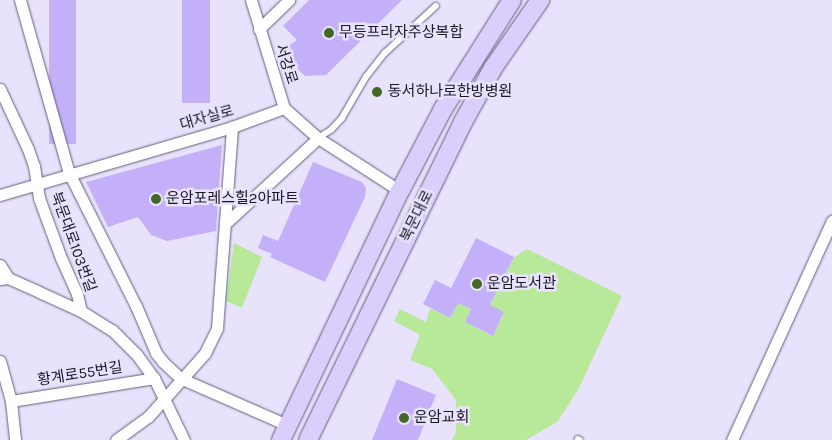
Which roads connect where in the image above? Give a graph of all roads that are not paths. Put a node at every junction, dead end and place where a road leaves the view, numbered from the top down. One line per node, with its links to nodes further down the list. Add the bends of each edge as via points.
1 (20, 0): 12 (street)
2 (252, 0): 7 (street, 서강로)
3 (289, 0): 7 (street, 서강로)
4 (512, 0): 14 (main road, 북문대로, via 443,110)
5 (540, 0): 30 (main road, 북문대로, via 494,68 463,122)
6 (436, 6): 11 (lane, via 384,53 366,76 342,118 332,130)
7 (259, 28): 9 (street, 서강로)
8 (0, 89): 13 (street, 북문대로103번길, via 28,148)
9 (284, 108): 10 (street, 대자실로); 11 (street)
10 (232, 127): 12 (street, 대자실로); 17 (street)
11 (318, 138): 14 (street); 17 (street)
12 (70, 173): 13 (street, 대자실로); 23 (street, via 156,353)
13 (38, 182): 15 (street, 대자실로); 20 (street, 북문대로103번길, via 40,198)
14 (400, 191): 26 (main road, 북문대로)
15 (0, 194)
16 (832, 221): 31 (street)
17 (226, 223): 23 (street, via 217,328 204,353)
18 (0, 265): 19 (street)
19 (4, 278): 20 (street, 북문대로103번길)
20 (81, 311): 22 (street, 북문대로103번길, via 112,330)
21 (0, 361): 25 (street)
22 (154, 378): 24 (street, 북문대로103번길); 25 (street, 황계로55번길)
23 (180, 378): 24 (street); 26 (street)
24 (163, 400): 28 (street, via 148,417); 29 (street, 북문대로103번길)
25 (11, 401): 27 (street)
26 (284, 433)
27 (15, 440)
28 (116, 440)
29 (184, 440)
30 (308, 440)
31 (732, 440)

